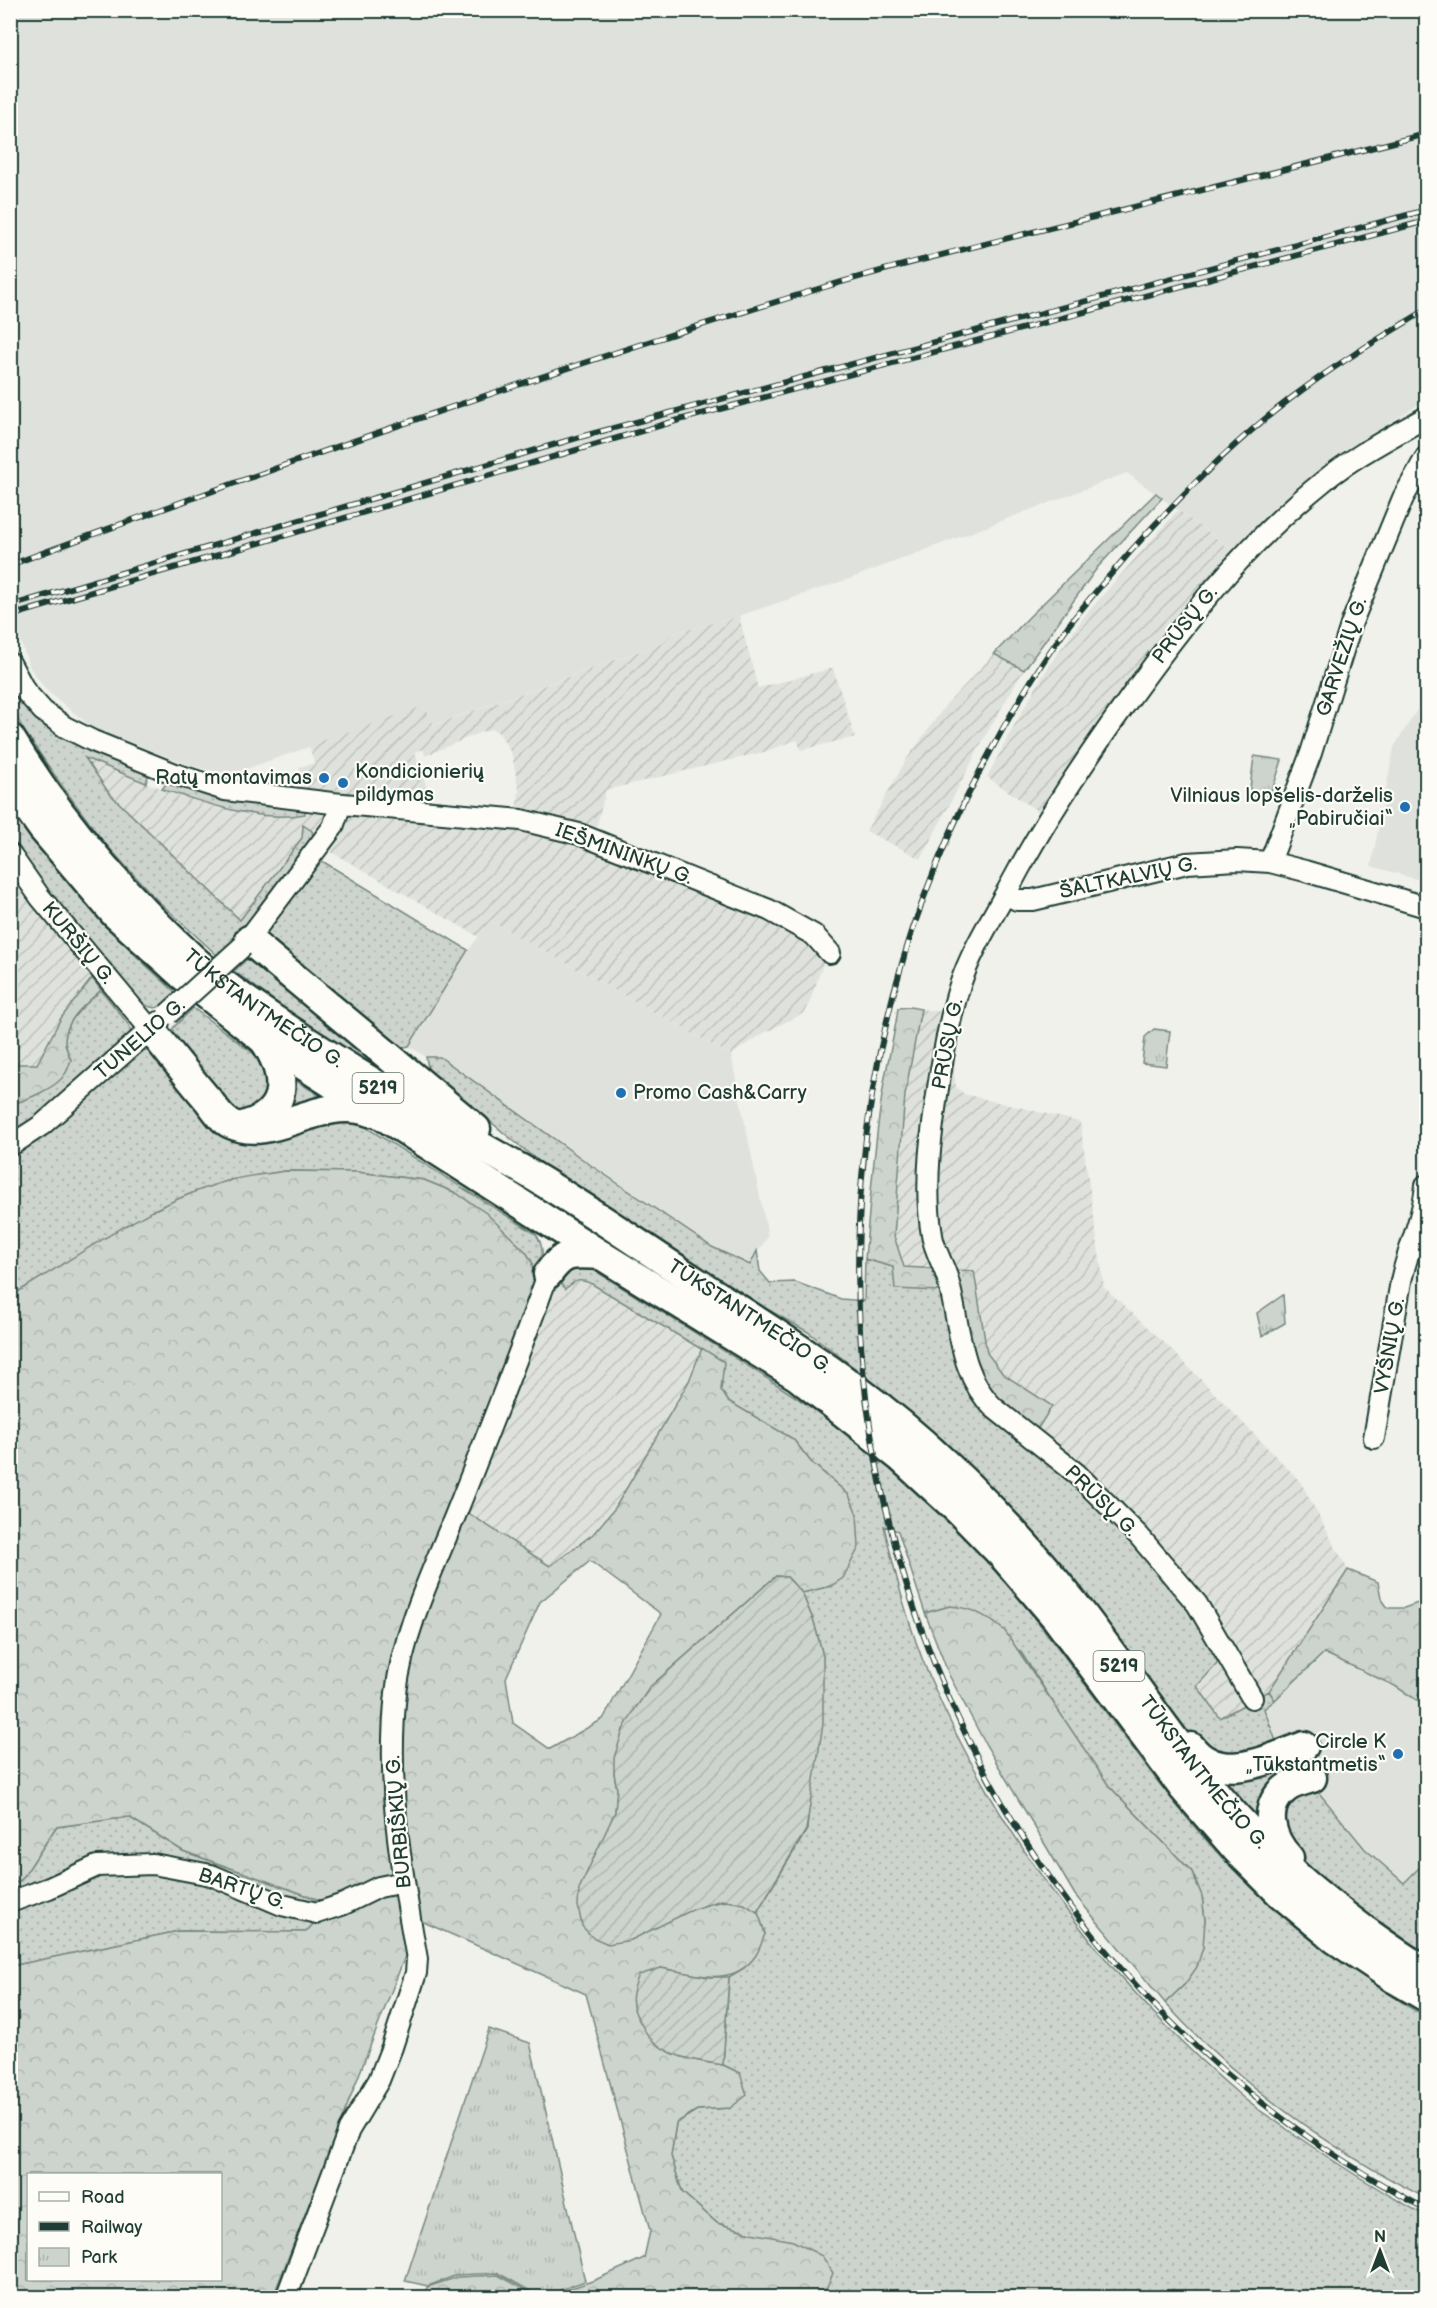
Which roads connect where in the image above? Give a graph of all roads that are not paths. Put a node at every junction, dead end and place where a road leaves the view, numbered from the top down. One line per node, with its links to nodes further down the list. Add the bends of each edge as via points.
1 (1424, 425): 9 (street, PRŪSŲ G., via 1350,461 1325,480 1249,549 1214,588 1176,633 1042,826)
2 (1426, 457): 8 (street, GARVEŽIŲ G., via 1403,498 1352,622 1311,753)
3 (10, 663): 6 (street, IEŠMININKŲ G., via 25,691 43,711 93,741 214,787)
4 (10, 738): 18 (highway, TŪKSTANTMEČIO G. / 5219, via 85,844 195,961 275,1021 389,1095)
5 (10, 783): 14 (highway, TŪKSTANTMEČIO G. / 5219, via 42,828 115,914 181,974)
6 (341, 804): 11 (street, TUNELIO G., via 333,827); 12 (street, IEŠMININKŲ G., via 521,820 579,834 769,910 814,935)
7 (10, 854): 13 (street, KURŠIŲ G., via 40,897)
8 (1270, 862): 9 (street, ŠALTKALVIŲ G., via 1186,863 1033,900 1017,900); 10 (street, ŠALTKALVIŲ G.)
9 (1006, 894): 24 (street, PRŪSŲ G., via 977,944 960,984 948,1027 932,1131 932,1238 948,1281 965,1358 983,1397 1077,1474 1190,1595)
10 (1426, 907)
11 (246, 944): 13 (street, TUNELIO G., bridge); 18 (highway)
12 (830, 953)
13 (159, 1022): 16 (highway, via 225,1119); 17 (street, TUNELIO G., via 42,1125)
14 (264, 1040): 15 (highway, TŪKSTANTMEČIO G. / 5219); 16 (highway, via 276,1058 279,1096 267,1116)
15 (381, 1116): 16 (highway, via 361,1109 334,1108 267,1128); 20 (highway, TŪKSTANTMEČIO G. / 5219)
16 (241, 1127)
17 (10, 1146)
18 (538, 1179): 25 (highway, TŪKSTANTMEČIO G. / 5219, via 814,1358 920,1440 1021,1539)
19 (1426, 1185): 23 (street, VYŠNIŲ G., via 1422,1216 1401,1281)
20 (538, 1215): 21 (highway, TŪKSTANTMEČIO G. / 5219); 22 (highway, via 550,1251)
21 (601, 1256): 22 (highway, via 575,1254 559,1259); 32 (highway, TŪKSTANTMEČIO G. / 5219, via 797,1376 908,1465 1003,1556 1057,1619 1184,1789 1237,1850 1281,1894 1335,1938)
22 (548, 1274): 28 (street, BURBIŠKIŲ G., via 427,1585 396,1690 392,1751)
23 (1374, 1438)
24 (1252, 1698)
25 (1151, 1709): 26 (highway, via 1177,1729 1195,1754 1219,1767 1235,1768); 30 (highway, TŪKSTANTMEČIO G. / 5219, via 1201,1775 1255,1836 1293,1875)
26 (1304, 1746)
27 (1312, 1778): 30 (highway, via 1291,1785 1278,1796 1271,1817 1272,1830 1278,1847)
28 (404, 1882): 29 (street, BARTŲ G., via 379,1887 317,1913 282,1905 211,1875 153,1864 97,1866); 33 (street, BURBIŠKIŲ G., via 416,1973 393,2047 379,2080 349,2130)
29 (10, 1902)
30 (1337, 1910): 31 (highway, TŪKSTANTMEČIO G. / 5219)
31 (1426, 1971)
32 (1426, 1996)
33 (286, 2298)

